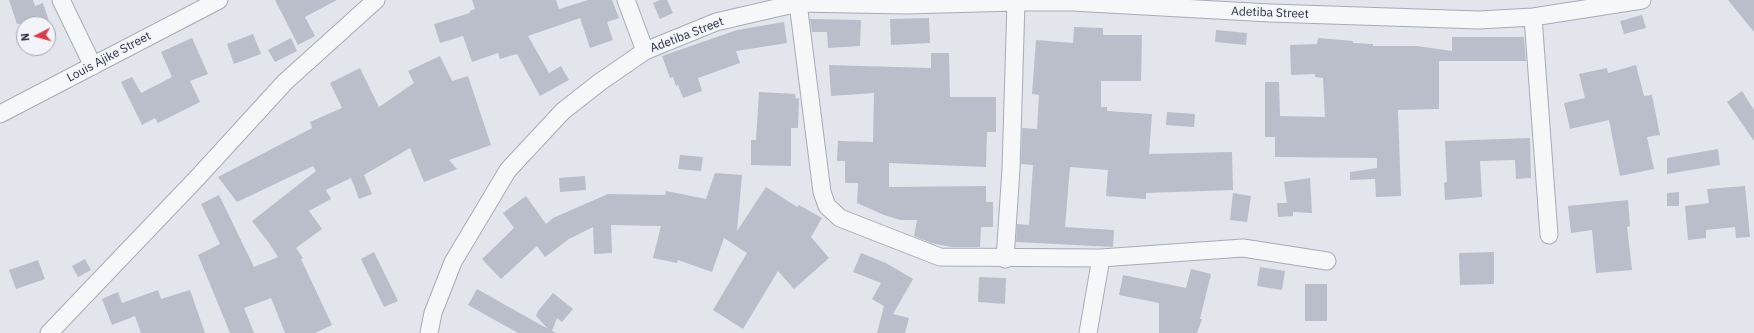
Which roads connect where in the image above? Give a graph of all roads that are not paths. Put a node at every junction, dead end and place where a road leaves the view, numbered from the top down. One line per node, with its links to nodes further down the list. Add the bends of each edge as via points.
1 (61, 0): 11 (street)
2 (219, 0): 11 (street, Louis Ajike Street)
3 (376, 0): 17 (street, via 285,82)
4 (626, 0): 10 (street)
5 (1642, 0): 9 (street, Adetiba Street)
6 (1016, 2): 7 (street, Adetiba Street, via 906,5); 8 (street, Adetiba Street); 15 (street, via 1011,169)
7 (798, 3): 10 (street, Adetiba Street, via 716,22); 15 (street, via 822,192 827,206 840,218 940,257)
8 (1206, 5): 9 (street, Adetiba Street, via 1479,20)
9 (1533, 17): 13 (street)
10 (644, 51): 18 (street, Adetiba Street, via 563,111 508,170 453,262 433,313)
11 (93, 66): 12 (street, Louis Ajike Street)
12 (0, 114)
13 (1549, 235)
14 (1101, 258): 15 (street); 16 (street, via 1243,248); 19 (street)
15 (1005, 259)
16 (1327, 262)
17 (49, 333)
18 (429, 333)
19 (1088, 333)

